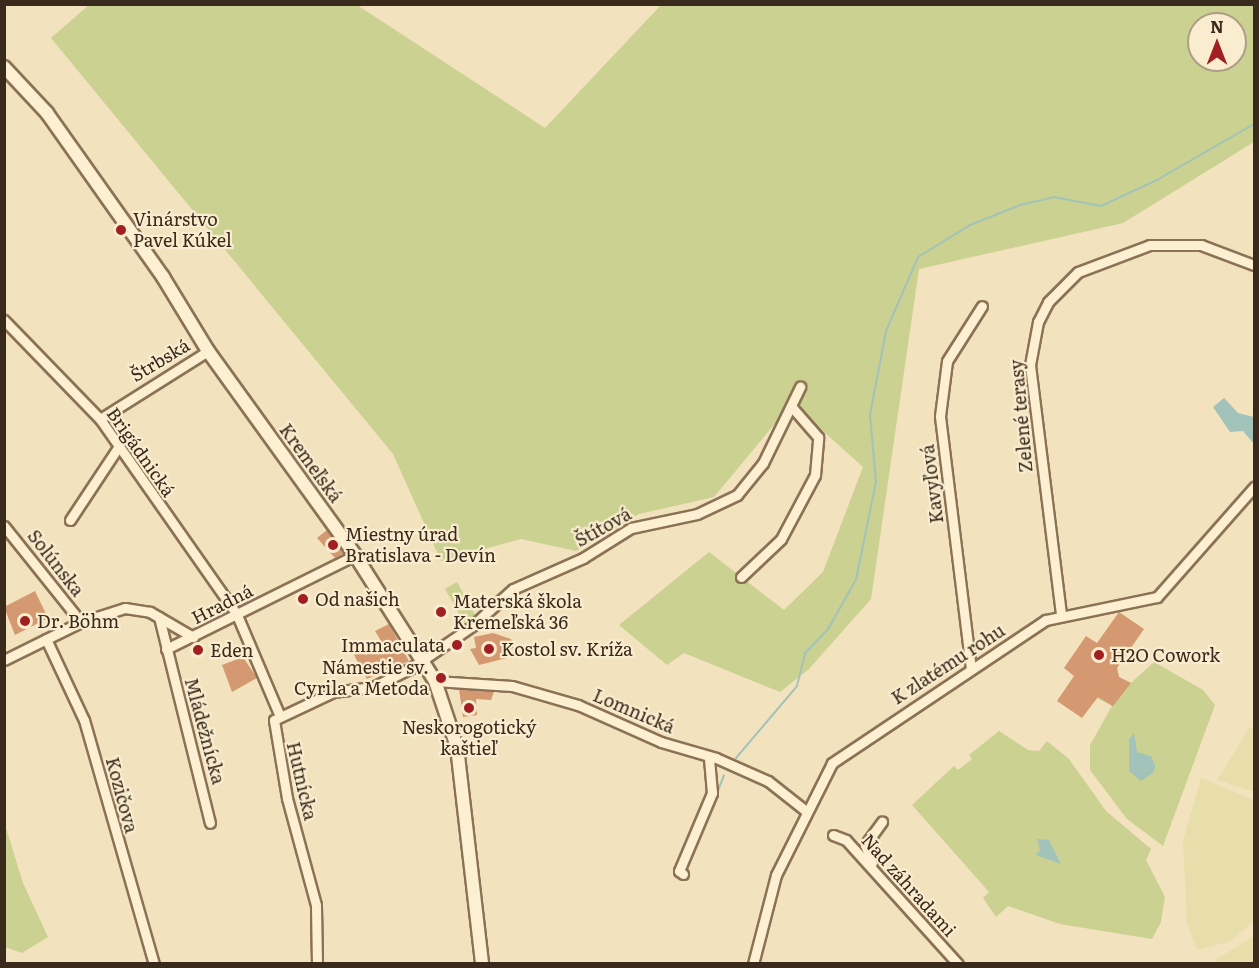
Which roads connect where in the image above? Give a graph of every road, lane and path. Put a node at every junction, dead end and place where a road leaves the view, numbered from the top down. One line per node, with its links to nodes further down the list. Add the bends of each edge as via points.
1 (4, 67): 5 (street, Kremeľská, via 77,154)
2 (1254, 265): 15 (street, Zelené terasy, via 1201,245 1150,245 1078,272 1048,302 1038,322 1030,365)
3 (982, 306): 24 (street, Kavyľová, via 946,361 940,416)
4 (6, 325): 8 (street, Brigádnická)
5 (208, 351): 8 (street, Štrbská); 13 (street, Kremeľská)
6 (800, 387): 7 (street, Štítová)
7 (791, 406): 14 (street, via 818,437 815,475 781,539); 23 (street, Štítová, via 764,463 737,495 697,514 631,528 583,558 518,586)
8 (100, 419): 9 (street, Brigádnická)
9 (117, 449): 11 (street); 16 (street, Brigádnická)
10 (1254, 487): 15 (street, K zlatému rohu, via 1157,597 1133,606)
11 (70, 520)
12 (4, 526): 18 (street, Solúnska)
13 (355, 555): 16 (street, Hradná); 23 (street, Kremeľská)
14 (741, 578)
15 (1061, 614): 24 (street, K zlatému rohu)
16 (237, 615): 19 (street, Hradná); 26 (street, Hutnícka)
17 (159, 616): 18 (street, Hradná, via 134,608); 19 (street, Hradná); 21 (street, Mládežnícka)
18 (81, 622): 20 (street, Hradná)
19 (192, 637): 21 (street)
20 (46, 639): 22 (street, Hradná); 34 (street, Kozičova, via 84,720)
21 (166, 649): 30 (street, Mládežnícka)
22 (4, 660)
23 (421, 660): 25 (street, Kremeľská); 26 (street, Štítová, via 373,687 333,692)
24 (971, 669): 28 (street, K zlatému rohu, via 832,763)
25 (435, 681): 27 (street, Lomnická, via 512,686 578,705 661,742); 36 (street, Kremeľská, via 457,747)
26 (279, 714): 35 (street, Hutnícka, via 273,729 312,886 319,935)
27 (709, 756): 28 (street, Lomnická, via 768,781); 32 (street, via 712,793 679,871)
28 (806, 811): 37 (street, K zlatému rohu, via 776,875)
29 (882, 822): 33 (street, via 864,849 884,878)
30 (210, 823)
31 (832, 835): 33 (street, Nad záhradami, via 846,840)
32 (683, 874)
33 (882, 884): 38 (street, Nad záhradami)
34 (154, 963)
35 (317, 963)
36 (482, 963)
37 (753, 963)
38 (958, 963)

